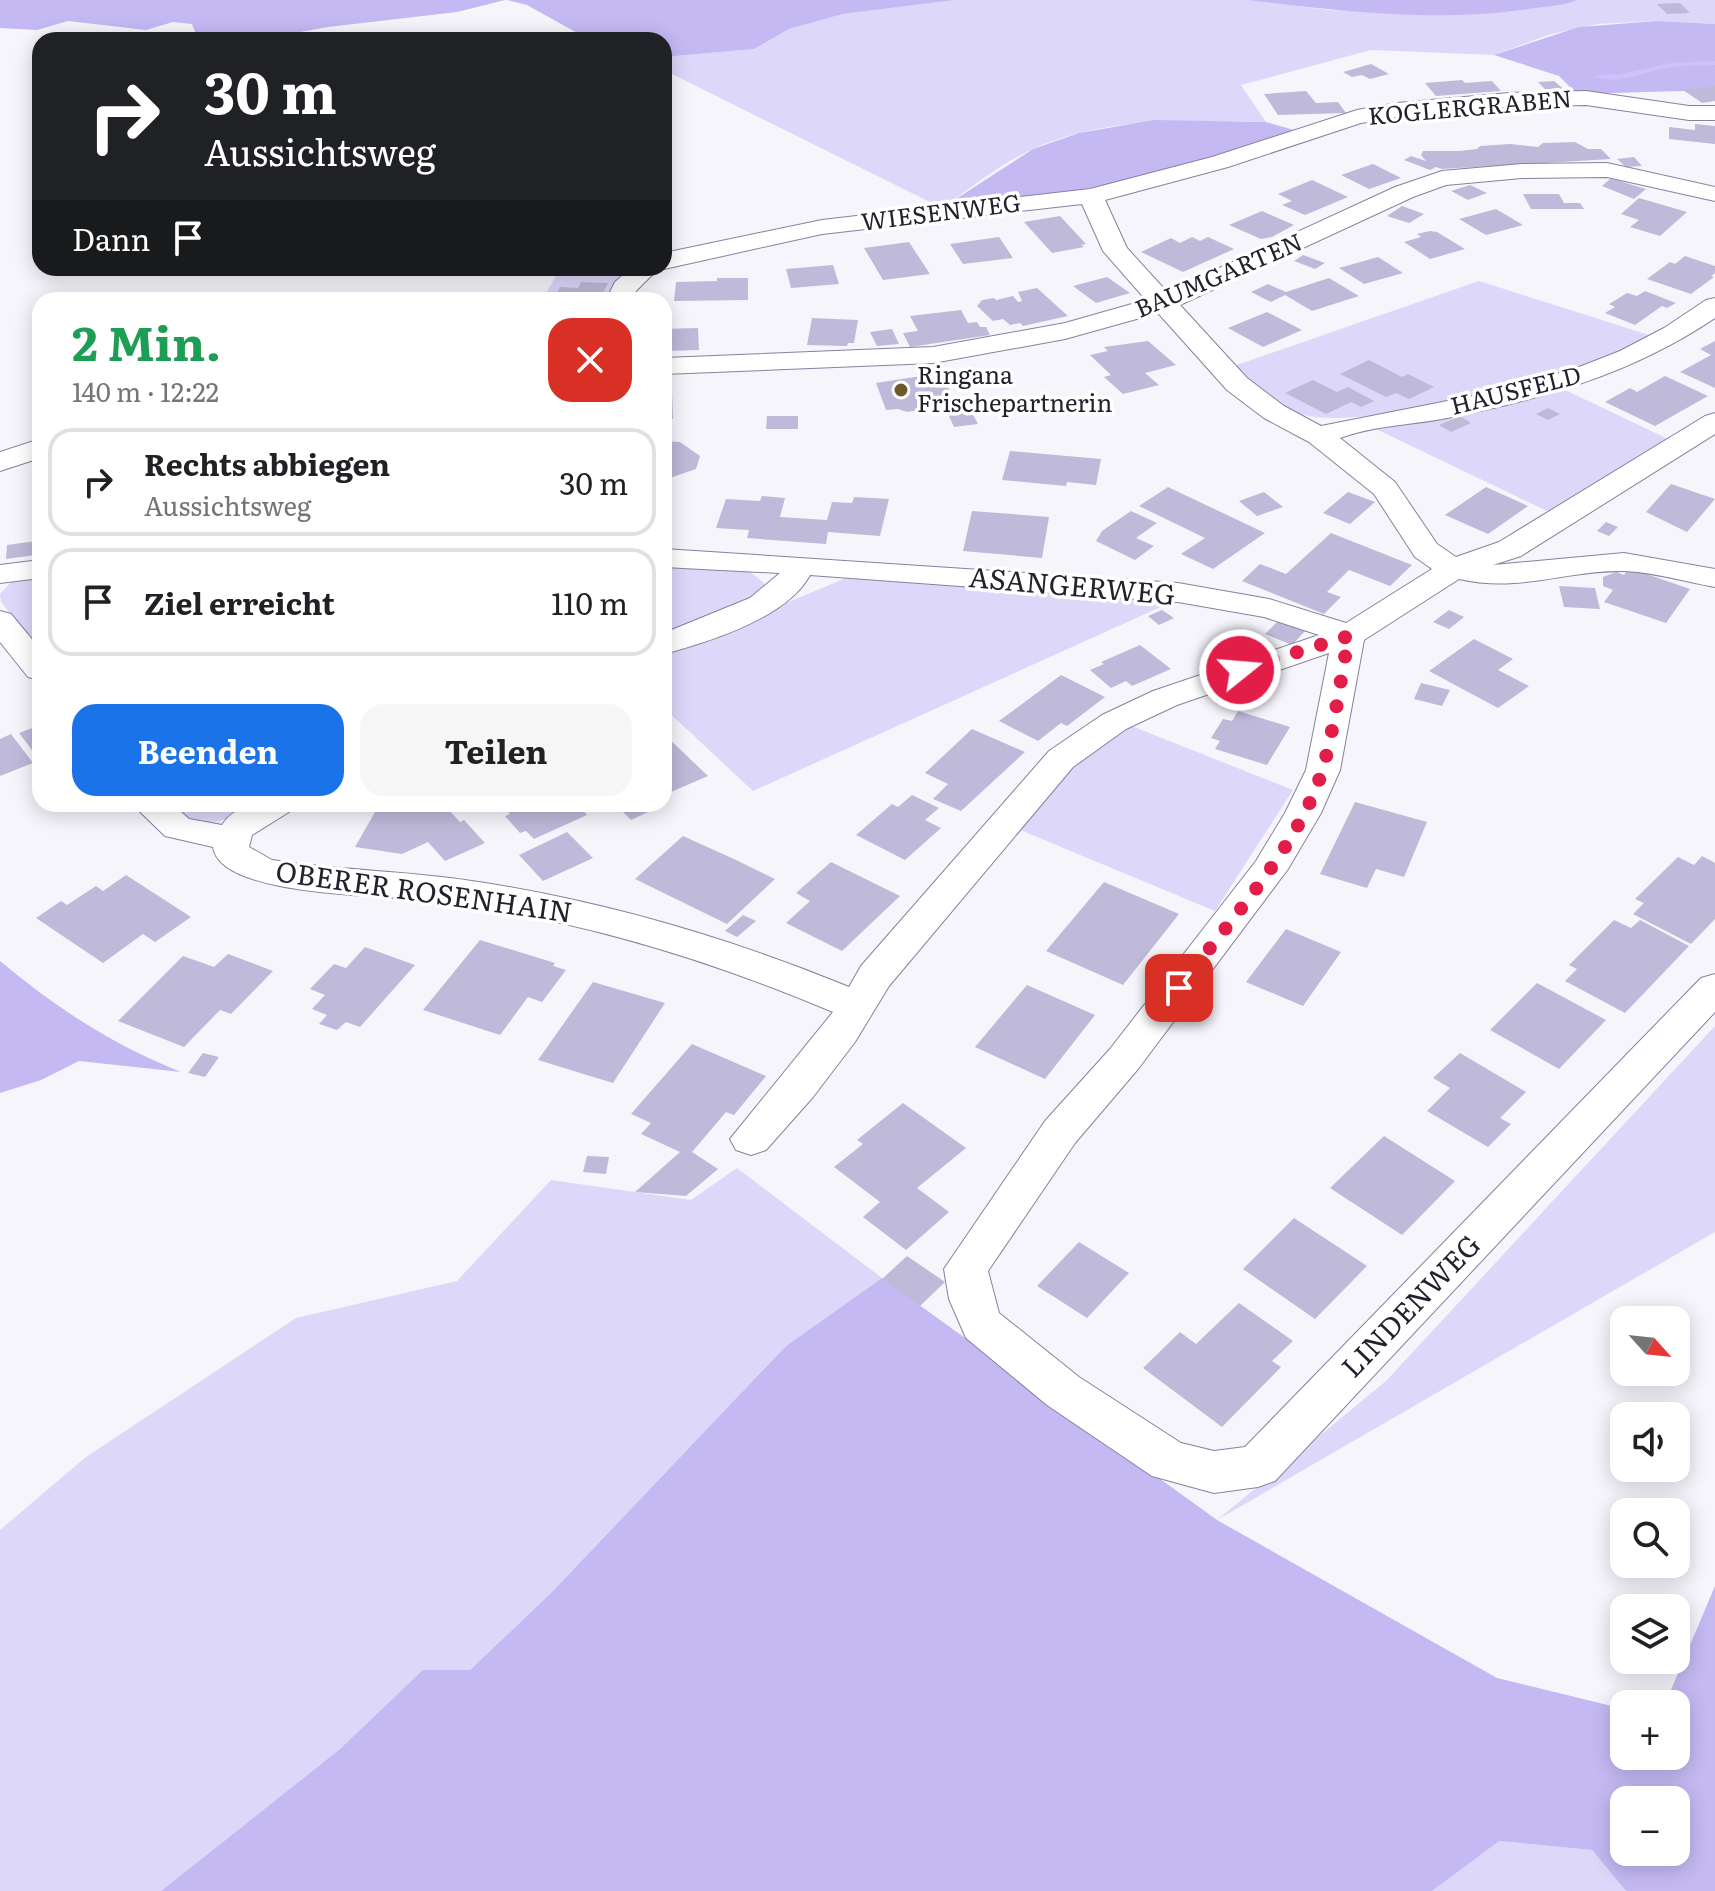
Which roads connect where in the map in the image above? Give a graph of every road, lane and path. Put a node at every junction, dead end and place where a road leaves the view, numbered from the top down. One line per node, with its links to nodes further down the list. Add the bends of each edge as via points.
1 (1715, 113): 3 (street, KOGLERGRABEN, via 1586,98 1397,110 1345,120 1220,162)
2 (1713, 194): 7 (street, BAUMGARTEN, via 1607,170 1442,178)
3 (1091, 196): 4 (street, WIESENWEG, via 822,227); 7 (street, via 1116,251)
4 (672, 259)
5 (637, 276): 6 (street)
6 (622, 292)
7 (1164, 303): 9 (street, BAUMGARTEN, via 1065,331 933,355); 11 (street, via 1237,384)
8 (1711, 314): 11 (street, HAUSFELD, via 1631,358 1554,384)
9 (672, 366)
10 (1715, 422): 16 (street, via 1510,549)
11 (1319, 436): 16 (street, via 1385,488 1426,550)
12 (32, 451): 13 (street)
13 (0, 462)
14 (672, 558): 15 (street, ASANGERWEG)
15 (800, 565): 21 (street, ASANGERWEG, via 1227,601 1300,615); 22 (street, via 787,589 767,602)
16 (1454, 568): 19 (street, via 1512,575 1624,562); 21 (street)
17 (32, 570): 18 (street)
18 (0, 574)
19 (1715, 578)
20 (0, 621): 23 (street)
21 (1349, 636): 27 (street, LINDENWEG, via 1323,770 1288,839 1134,1046 1060,1132 966,1269 982,1325 1063,1391 1169,1461 1214,1472 1258,1466); 28 (street, via 1165,698 1083,741 973,859 875,976)
22 (672, 641)
23 (32, 660)
24 (159, 812): 26 (street, via 178,828)
25 (263, 812): 26 (street, via 239,827)
26 (232, 839): 28 (street, OBERER ROSENHAIN, via 231,851 264,871 481,895 620,922 732,956)
27 (1715, 988)
28 (857, 1006): 29 (street, via 799,1086)
29 (751, 1139)

